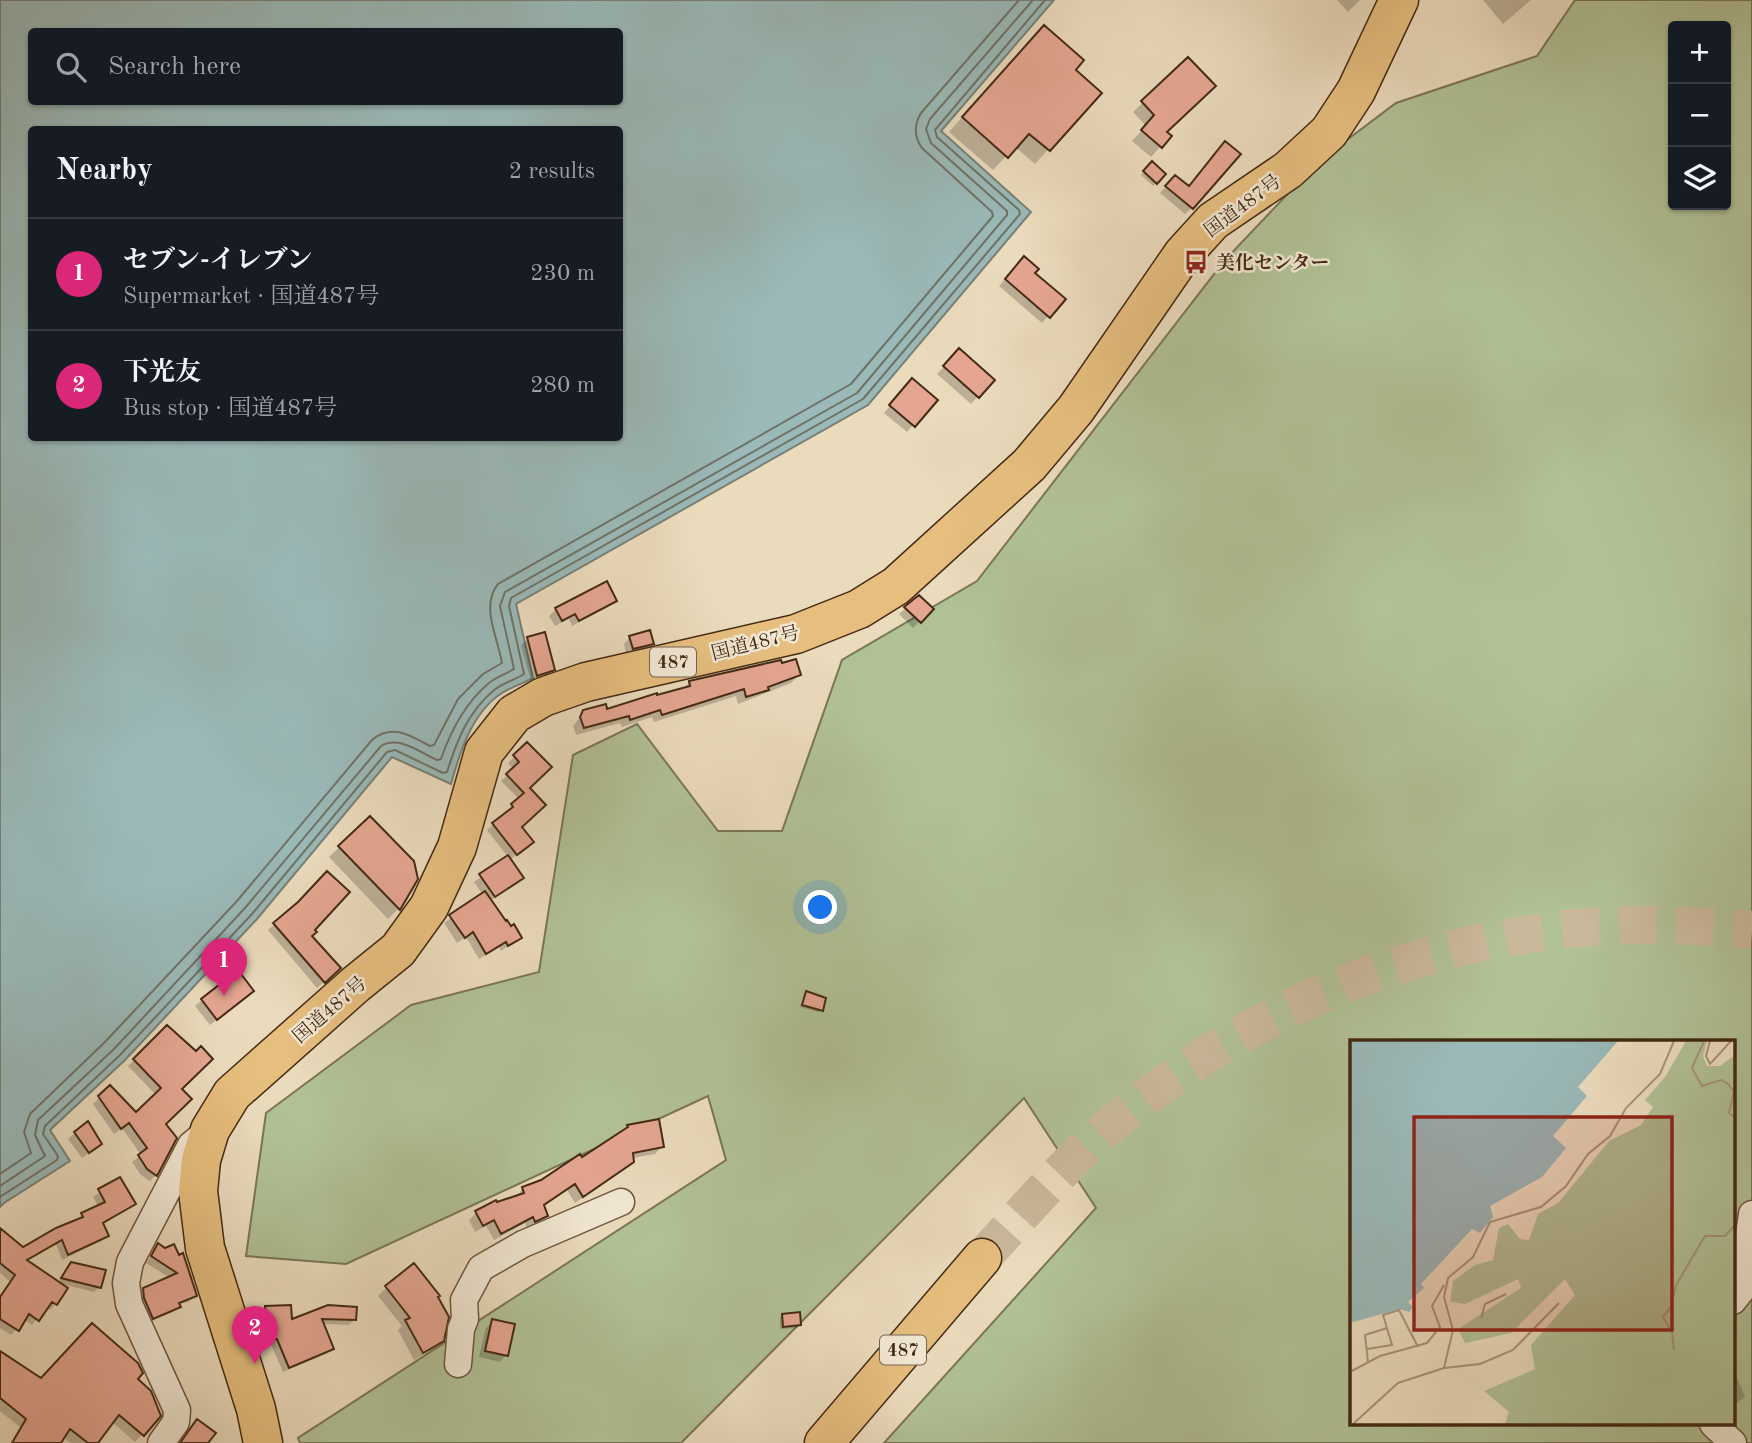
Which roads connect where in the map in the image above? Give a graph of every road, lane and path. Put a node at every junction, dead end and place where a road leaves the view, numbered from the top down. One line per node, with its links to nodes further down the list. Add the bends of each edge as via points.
1 (1399, 0): 2 (highway, 国道487号 / 487, via 1356,91 1329,132 1288,170 1213,221 1183,254 1076,409 1029,465 896,586 859,609 796,634 586,682 543,697 514,714 484,752 457,847 429,907 398,950 232,1094)
2 (210, 1129): 4 (street, via 191,1145); 6 (highway, 国道487号 / 487, via 198,1191)
3 (621, 1202): 9 (street, via 523,1244 481,1268 464,1300)
4 (155, 1214): 6 (street); 11 (street, via 130,1262 125,1283 129,1304 177,1410 177,1422)
5 (1752, 1214): 8 (street, via 1741,1291)
6 (201, 1222): 12 (highway, 国道487号 / 487)
7 (982, 1258): 13 (highway, 487)
8 (1734, 1300)
9 (458, 1364)
10 (1715, 1426): 14 (street)
11 (161, 1443)
12 (264, 1443)
13 (824, 1443)
14 (1733, 1443)

